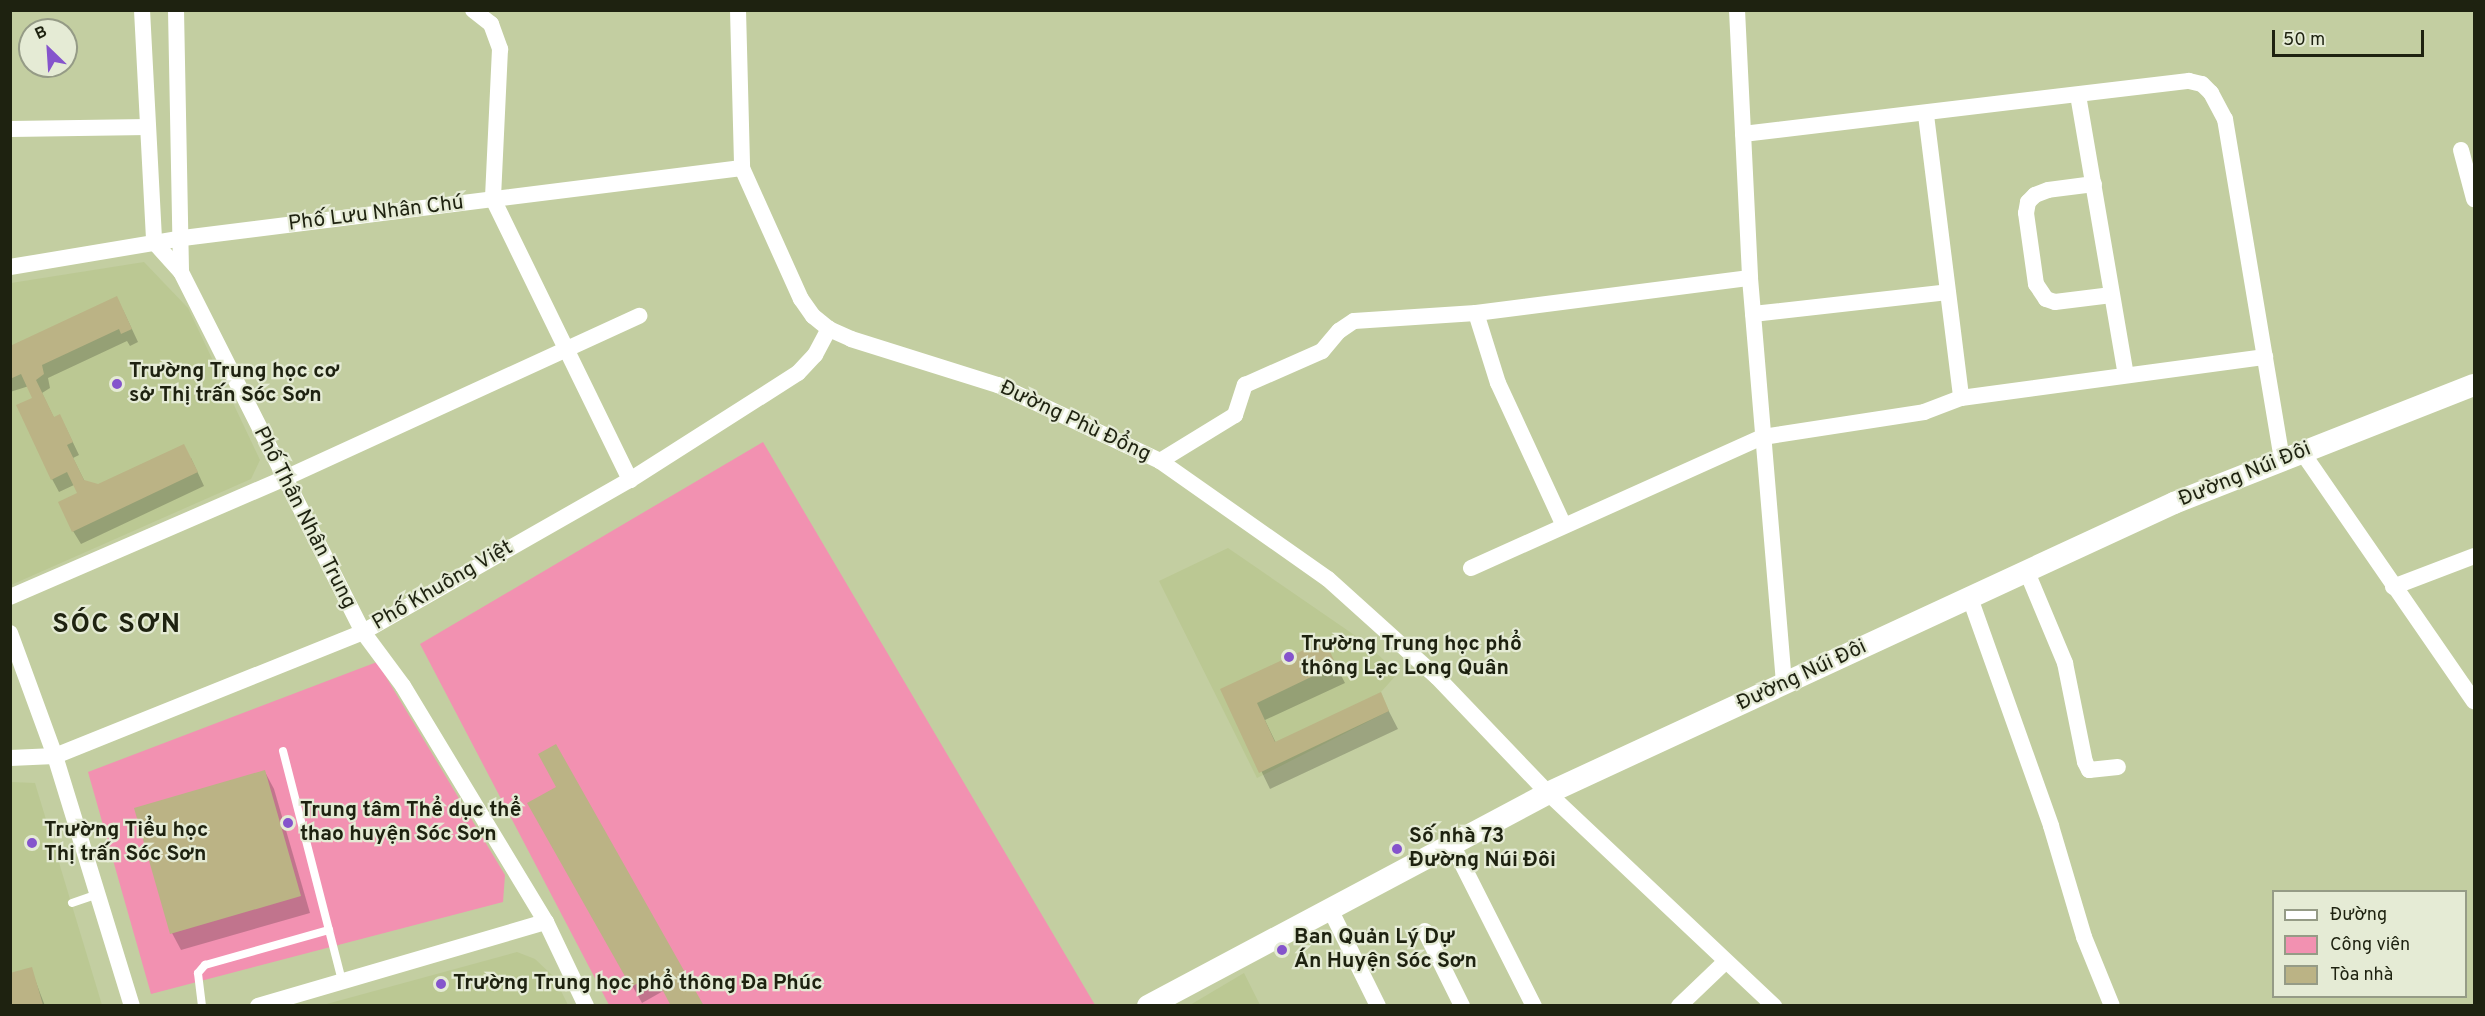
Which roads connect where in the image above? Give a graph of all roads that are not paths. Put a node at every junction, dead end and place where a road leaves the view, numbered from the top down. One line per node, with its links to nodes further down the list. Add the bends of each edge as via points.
1 (142, 10): 8 (street)
2 (176, 10): 16 (street, Phố Thân Nhân Trung)
3 (473, 10): 14 (street, via 490,24 500,49)
4 (738, 10): 12 (street, Đường Phù Đổng)
5 (1737, 10): 10 (street)
6 (2078, 95): 7 (street); 13 (street); 28 (street, via 2189,81 2202,84 2211,93 2225,119)
7 (1926, 115): 10 (street); 21 (street)
8 (148, 127): 9 (street); 17 (street)
9 (10, 129)
10 (1743, 134): 20 (street)
11 (2460, 150): 15 (street)
12 (742, 168): 14 (street, Phố Lưu Nhân Chú); 26 (street, Đường Phù Đổng, via 801,299)
13 (2094, 184): 22 (street); 22 (street, via 2048,190 2028,202 2026,213 2036,284 2046,299 2055,302)
14 (494, 199): 16 (street, Phố Lưu Nhân Chú); 27 (street)
15 (2475, 199)
16 (183, 238): 17 (street, Phố Lưu Nhân Chú); 19 (street, Phố Thân Nhân Trung)
17 (154, 242): 18 (street, Phố Lưu Nhân Chú); 19 (street, Phố Thân Nhân Trung)
18 (10, 267)
19 (181, 272): 35 (street, Phố Thân Nhân Trung)
20 (1750, 278): 23 (street); 24 (street)
21 (1948, 292): 24 (street); 31 (street)
22 (2112, 295): 29 (street)
23 (1476, 313): 34 (street, via 1354,321 1322,351 1245,385 1235,415); 37 (street, via 1498,383)
24 (1753, 314): 32 (street)
25 (639, 316): 27 (street)
26 (828, 329): 34 (street, Đường Phù Đổng, via 998,385); 36 (street, Phố Khuông Việt, via 815,355 798,373)
27 (567, 351): 35 (street); 36 (street)
28 (2265, 357): 29 (street); 33 (street)
29 (2126, 375): 31 (street)
30 (2475, 385): 33 (main road, Đường Núi Đôi)
31 (1961, 398): 32 (street, via 1924,412)
32 (1763, 437): 37 (street); 46 (street)
33 (2292, 456): 40 (main road, Đường Núi Đôi, via 2174,503); 41 (street)
34 (1160, 461): 52 (street, Đường Phù Đổng, via 1329,579 1437,677)
35 (283, 479): 42 (street); 44 (street, Phố Thân Nhân Trung)
36 (630, 480): 44 (street, Phố Khuông Việt)
37 (1564, 526): 39 (street)
38 (2475, 556): 41 (street)
39 (1471, 568)
40 (2027, 572): 43 (main road, Đường Núi Đôi); 51 (street, via 2065,663 2085,762 2089,770)
41 (2393, 587): 47 (street)
42 (10, 597)
43 (1970, 598): 46 (main road, Đường Núi Đôi); 72 (street, via 2048,815 2084,937)
44 (363, 632): 49 (street, Phố Khuông Việt); 57 (street, Phố Thân Nhân Trung, via 403,686)
45 (10, 633): 49 (street)
46 (1784, 685): 52 (main road, Đường Núi Đôi)
47 (2475, 701)
48 (283, 751): 58 (lane)
49 (55, 756): 50 (street, Phố Khuông Việt); 54 (street)
50 (10, 758)
51 (2118, 767)
52 (1548, 793): 53 (main road, Đường Núi Đôi); 60 (street, Đường Phù Đổng)
53 (1452, 844): 56 (main road, Đường Núi Đôi); 69 (street)
54 (98, 894): 55 (lane); 63 (street)
55 (72, 903)
56 (1330, 909): 62 (main road, Đường Núi Đôi); 67 (street)
57 (546, 922): 61 (street); 66 (street, Phố Thân Nhân Trung)
58 (329, 930): 61 (lane); 64 (lane, via 205,965 198,973)
59 (1425, 931): 68 (street)
60 (1725, 963): 70 (street); 71 (street, Đường Phù Đổng)
61 (342, 981): 65 (street)
62 (1153, 1004)
63 (132, 1005)
64 (202, 1005)
65 (258, 1005)
66 (586, 1005)
67 (1378, 1005)
68 (1462, 1005)
69 (1534, 1005)
70 (1679, 1005)
71 (1773, 1005)
72 (2112, 1005)

